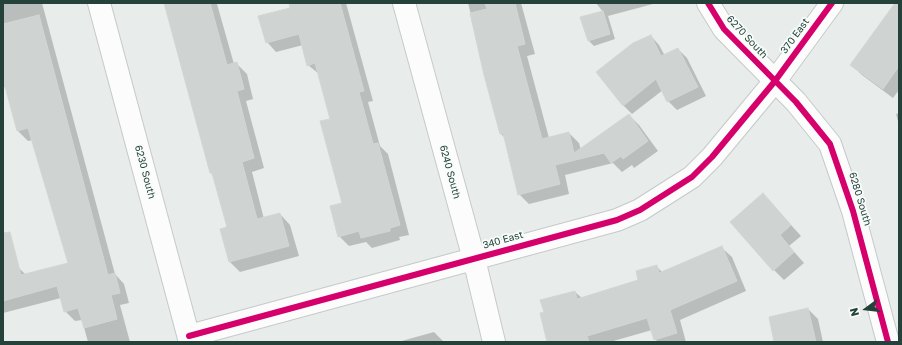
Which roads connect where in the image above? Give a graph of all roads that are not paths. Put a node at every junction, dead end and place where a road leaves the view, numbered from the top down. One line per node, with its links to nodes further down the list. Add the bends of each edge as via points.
1 (99, 3): 7 (street, 6230 South)
2 (404, 3): 6 (street, 6240 South)
3 (708, 3): 5 (street, 6270 South, via 724,30)
4 (832, 3): 5 (street, 370 East)
5 (775, 81): 6 (street, 340 East, via 712,158 692,177 640,210 617,220); 9 (street, 6280 South, via 813,120 830,144 853,211)
6 (474, 259): 7 (street, 340 East); 8 (street, 6240 South)
7 (190, 339)
8 (494, 342)
9 (888, 342)

